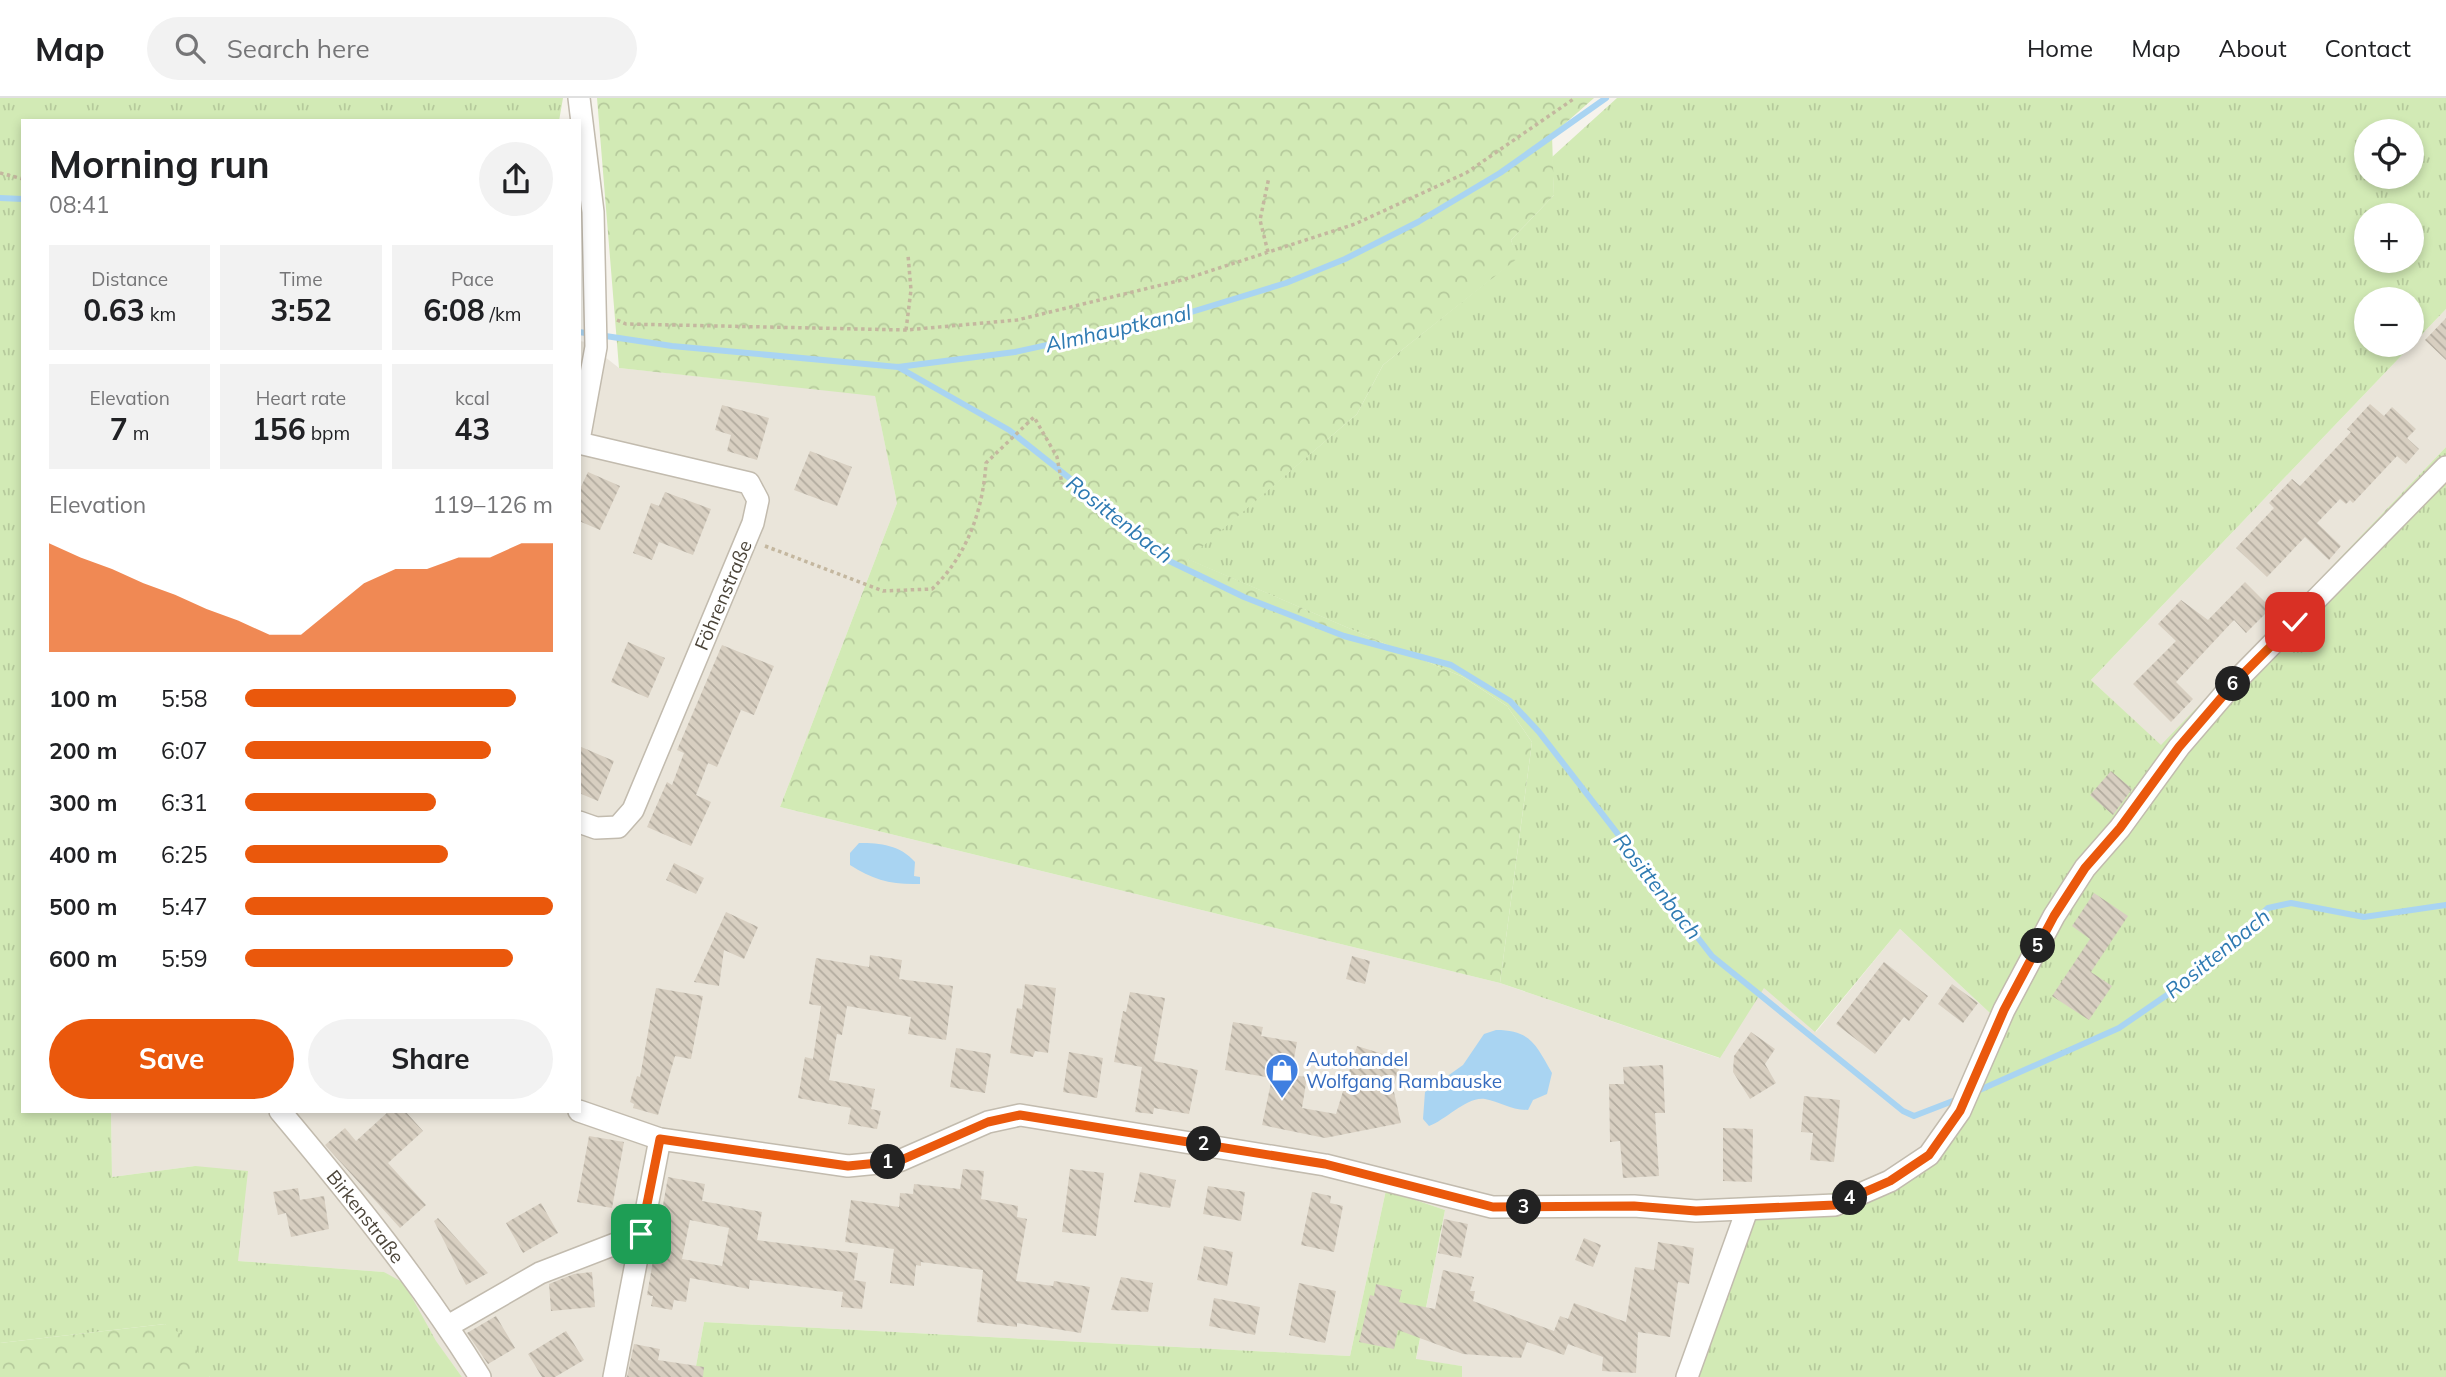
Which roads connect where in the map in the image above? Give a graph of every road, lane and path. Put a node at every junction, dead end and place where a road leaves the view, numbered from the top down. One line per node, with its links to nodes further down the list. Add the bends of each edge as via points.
1 (1575, 98): 6 (path, via 1466,173 1355,224)
2 (581, 125): 8 (street, via 593,212)
3 (0, 173): 5 (path)
4 (1269, 177): 6 (path, via 1261,220)
5 (21, 178)
6 (1268, 252): 10 (path, via 1182,280 1017,320)
7 (908, 255): 10 (path, via 911,290)
8 (587, 275): 9 (street)
9 (595, 314): 10 (path, via 626,324); 11 (street, via 596,347)
10 (906, 330)
11 (584, 393): 12 (street)
12 (581, 422)
13 (581, 442): 16 (street, Föhrenstraße, via 749,483 758,500)
14 (2446, 467): 21 (street, via 2234,683 2085,868 2004,1010 1960,1111 1929,1155 1890,1181 1835,1205)
15 (1062, 484): 16 (path, via 1057,457 1034,417 986,463 984,496 965,545 950,572 932,589 883,592)
16 (747, 539): 17 (street, Föhrenstraße, via 633,810 618,827 596,828)
17 (581, 823)
18 (581, 1112): 20 (street)
19 (282, 1113): 23 (street, Birkenstraße, via 367,1215)
20 (660, 1139): 21 (street, via 848,1166 899,1161 988,1122 1020,1115 1325,1164 1493,1207); 22 (street)
21 (1747, 1210): 26 (street)
22 (641, 1234): 23 (street, via 540,1273); 25 (street)
23 (449, 1326): 24 (street, Birkenstraße)
24 (480, 1377)
25 (614, 1377)
26 (1687, 1377)

